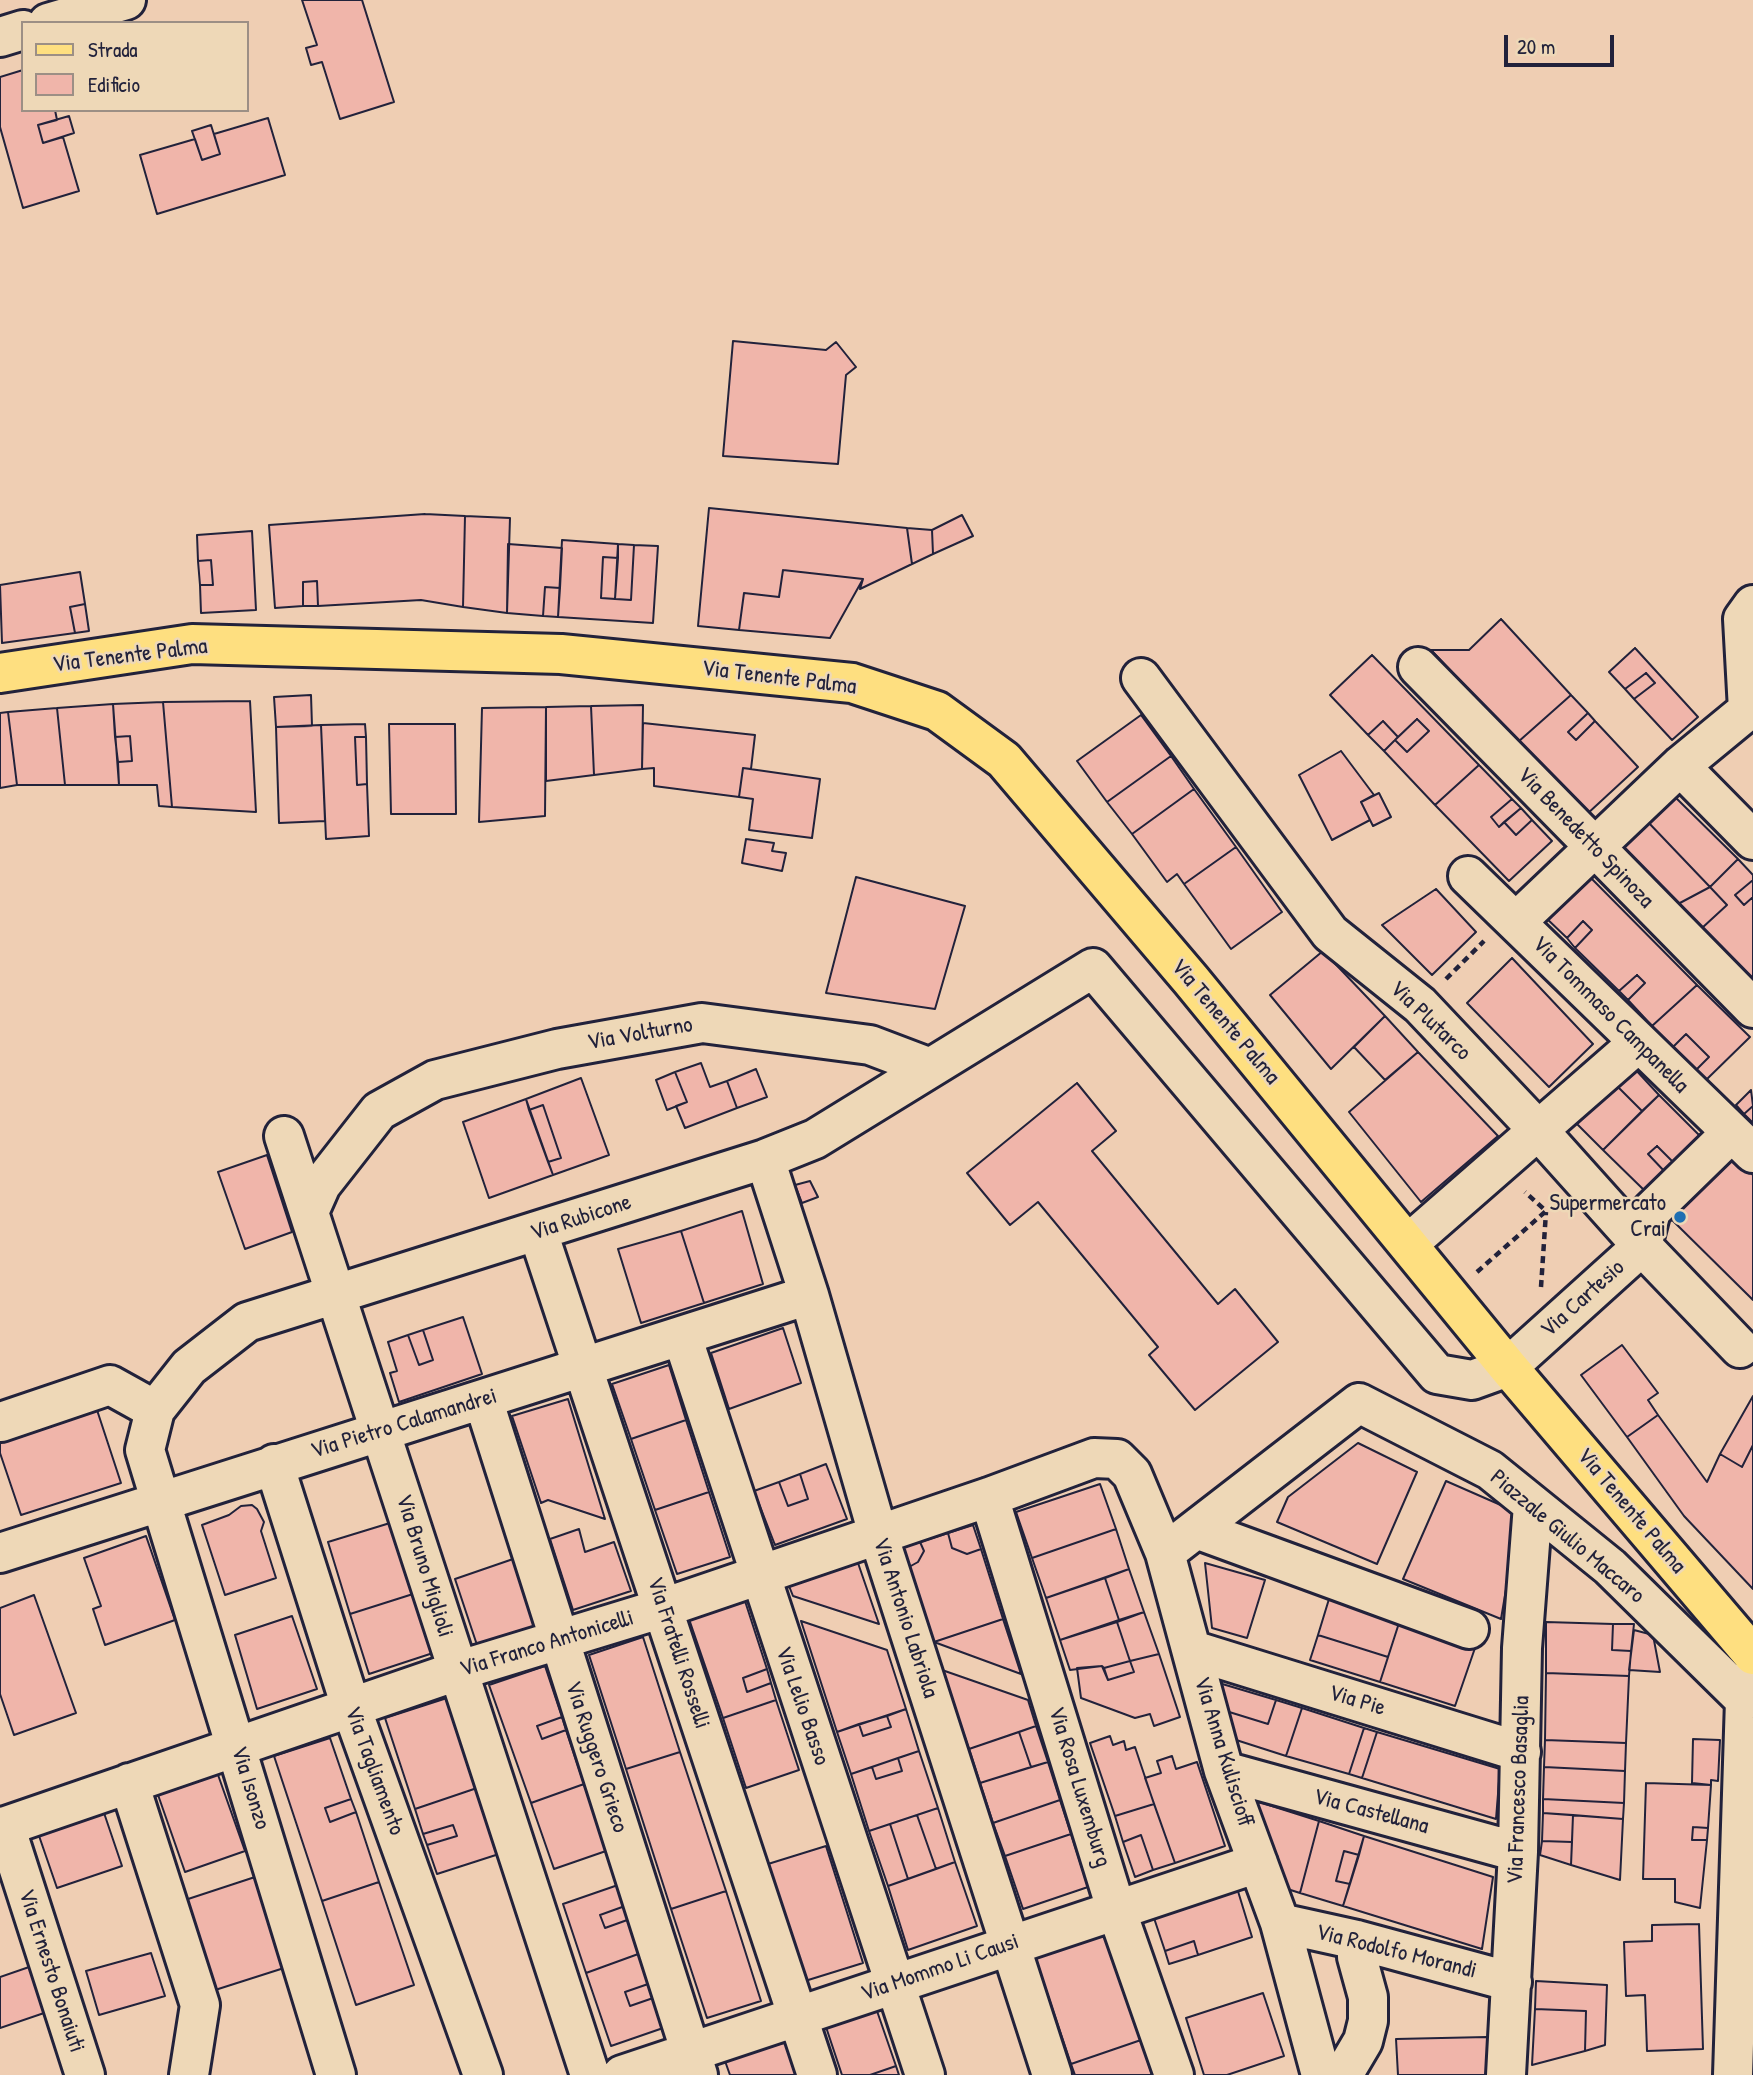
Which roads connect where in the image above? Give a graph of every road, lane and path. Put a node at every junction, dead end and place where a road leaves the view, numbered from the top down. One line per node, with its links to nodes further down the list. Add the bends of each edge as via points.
1 (126, 0): 2 (street)
2 (55, 21)
3 (21, 31): 4 (street)
4 (0, 37)
5 (1753, 605): 9 (street, via 1743,619 1748,710)
6 (1418, 667): 11 (street, Via Benedetto Spinoza)
7 (0, 673): 26 (main road, Via Tenente Palma, via 192,644 561,654 852,683 937,711 1004,760)
8 (1141, 678): 14 (street, Via Plutarco, via 1330,933)
9 (1680, 766): 10 (street); 11 (street)
10 (1753, 840)
11 (1594, 849): 13 (street); 15 (street, Via Benedetto Spinoza)
12 (1468, 876): 13 (street, Via Tommaso Campanella)
13 (1502, 929): 14 (path); 16 (street, Via Tommaso Campanella)
14 (1420, 1005): 18 (street, Via Plutarco)
15 (1753, 1008)
16 (1637, 1043): 18 (street); 20 (street, Via Tommaso Campanella)
17 (929, 1067): 21 (street, Via Rubicone, via 816,1139); 24 (street, Via Volturno, via 870,1045 702,1023 558,1049 435,1080 379,1111 321,1185); 35 (street, Via Rubicone, via 1093,968 1437,1374 1472,1380)
18 (1538, 1130): 22 (street); 27 (street, Via Plutarco)
19 (285, 1136): 24 (street, Via Bruno Miglioli)
20 (1742, 1143): 27 (street, Via Cartesio, via 1651,1211)
21 (765, 1159): 25 (street, Via Rubicone); 29 (street, Via Antonio Labriola)
22 (1504, 1160): 23 (path, via 1517,1173 1516,1182); 26 (street)
23 (1546, 1211): 30 (path); 31 (path, via 1540,1299)
24 (309, 1212): 28 (street, Via Bruno Miglioli)
25 (538, 1232): 28 (street, Via Rubicone); 34 (street, Via Fratelli Rosselli)
26 (1408, 1244): 30 (main road, Via Tenente Palma)
27 (1642, 1246): 31 (street, Via Cartesio); 33 (street, Via Plutarco)
28 (338, 1293): 37 (street, Via Rubicone, via 247,1322 189,1367); 39 (street, Via Bruno Miglioli)
29 (809, 1295): 32 (street, Via Pietro Calamandrei); 46 (street, Via Antonio Labriola)
30 (1450, 1296): 35 (main road, Via Tenente Palma)
31 (1558, 1322): 35 (street, Via Cartesio)
32 (682, 1336): 34 (street, Via Pietro Calamandrei); 49 (street, Via Lelio Basso)
33 (1740, 1348)
34 (584, 1367): 36 (street, Via Pietro Calamandrei); 50 (street, Via Fratelli Rosselli)
35 (1508, 1367): 54 (main road, Via Tenente Palma)
36 (483, 1399): 39 (street, Via Pietro Calamandrei); 52 (street, Via Ruggero Grieco)
37 (155, 1410): 38 (street, via 110,1385); 43 (street, Via Rubicone, via 145,1450)
38 (1, 1422)
39 (383, 1431): 41 (street, Via Pietro Calamandrei); 55 (street, Via Bruno Miglioli)
40 (1094, 1458): 42 (street, Via Franco Antonicelli); 48 (street, Via Anna Kuliscioff, via 1117,1459 1132,1474)
41 (274, 1464): 43 (street, Via Pietro Calamandrei); 57 (street, Via Tagliamento)
42 (989, 1497): 46 (street, Via Franco Antonicelli); 65 (street, Via Rosa Luxemburg)
43 (163, 1502): 47 (street, Via Pietro Calamandrei); 58 (street, Via Isonzo)
44 (1533, 1505): 45 (street, Piazzale Giulio Maccaro, via 1490,1470 1359,1403); 56 (street, Piazzale Giulio Maccaro); 59 (street, Via Francesco Basaglia, via 1522,1648)
45 (1196, 1529): 48 (street, Piazzale Giulio Maccaro); 51 (street)
46 (878, 1534): 49 (street, Via Franco Antonicelli); 68 (street, Via Antonio Labriola)
47 (0, 1553)
48 (1165, 1553): 53 (street, Via Anna Kuliscioff)
49 (758, 1575): 50 (street, Via Franco Antonicelli); 71 (street, Via Lelio Basso)
50 (663, 1608): 52 (street, Via Franco Antonicelli); 72 (street, Via Fratelli Rosselli)
51 (1469, 1629)
52 (559, 1642): 55 (street, Via Franco Antonicelli); 73 (street, Via Ruggero Grieco)
53 (1192, 1650): 59 (street, Via Pie); 60 (street, Via Anna Kuliscioff)
54 (1753, 1655)
55 (457, 1671): 57 (street, Via Franco Antonicelli); 78 (street, Via Bruno Miglioli)
56 (1749, 1687): 69 (street)
57 (351, 1707): 58 (street, Via Franco Antonicelli); 77 (street, Via Tagliamento)
58 (237, 1745): 61 (street, Via Franco Antonicelli); 76 (street, Via Isonzo)
59 (1521, 1752): 63 (street, Via Francesco Basaglia)
60 (1224, 1771): 63 (street, Via Castellana); 64 (street, Via Anna Kuliscioff)
61 (129, 1783): 62 (street, Via Franco Antonicelli); 75 (street, via 200,2005)
62 (2, 1827): 74 (street, Via Ernesto Bonaiuti)
63 (1518, 1852): 70 (street, Via Francesco Basaglia)
64 (1258, 1863): 65 (street, Via Mommo Li Causi); 66 (street, Via Anna Kuliscioff)
65 (1116, 1909): 68 (street, Via Mommo Li Causi); 83 (street, Via Rosa Luxemburg)
66 (1280, 1923): 67 (street, Via Rodolfo Morandi); 84 (street, Via Anna Kuliscioff)
67 (1357, 1940): 70 (street, Via Rodolfo Morandi); 85 (street, via 1368,2021 1363,2041)
68 (1011, 1944): 71 (street, Via Mommo Li Causi); 82 (street, Via Antonio Labriola)
69 (1743, 1967): 87 (street)
70 (1512, 1982): 86 (street, Via Francesco Basaglia)
71 (895, 1983): 72 (street, Via Mommo Li Causi); 81 (street, Via Lelio Basso)
72 (798, 2016): 73 (street, Via Mommo Li Causi); 80 (street, Via Fratelli Rosselli)
73 (694, 2063): 79 (street, Via Mommo Li Causi)
74 (85, 2075)
75 (189, 2075)
76 (336, 2075)
77 (483, 2075)
78 (590, 2075)
79 (622, 2075)
80 (817, 2075)
81 (925, 2075)
82 (1052, 2075)
83 (1174, 2075)
84 (1321, 2075)
85 (1343, 2075)
86 (1506, 2075)
87 (1733, 2075)

